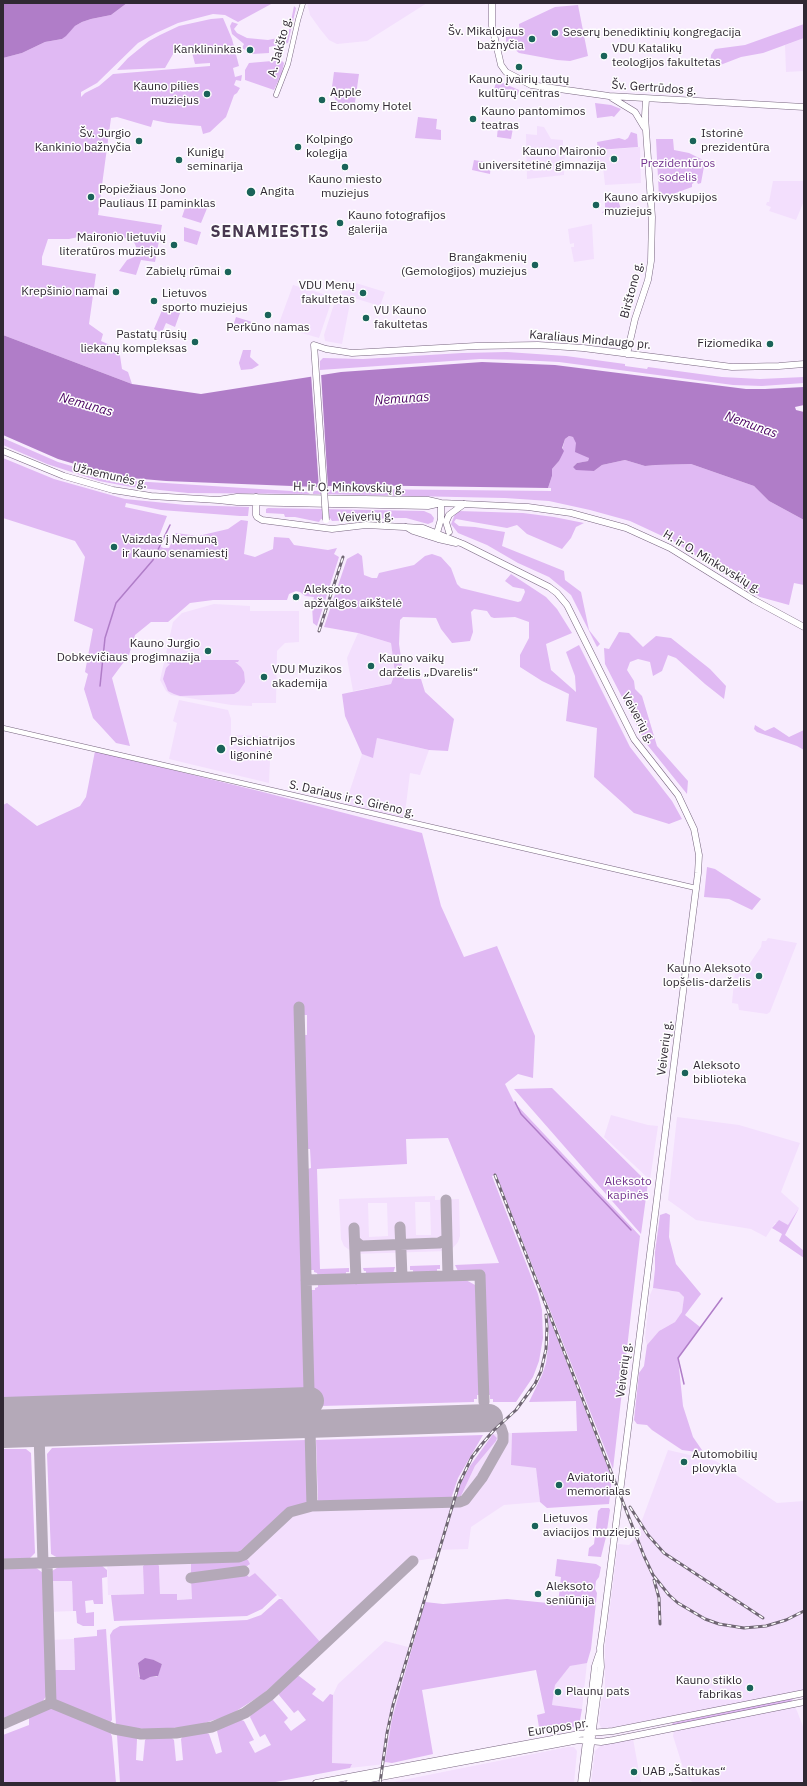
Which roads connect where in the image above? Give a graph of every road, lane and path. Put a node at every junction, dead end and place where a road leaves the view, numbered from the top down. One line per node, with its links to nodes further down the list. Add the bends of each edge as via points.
1 (303, 3): 3 (street, A. Jakšto g., via 288,64)
2 (492, 3): 4 (main road, Šv. Gertrūdos g., via 494,42 506,72 539,87)
3 (276, 95)
4 (609, 96): 5 (main road, Šv. Gertrūdos g.); 7 (main road, via 635,112)
5 (646, 99): 6 (main road, Šv. Gertrūdos g.); 7 (main road, Birštono g.)
6 (804, 107)
7 (646, 131): 8 (main road, Birštono g., via 651,208 650,270)
8 (627, 354): 9 (main road, Karaliaus Mindaugo pr., via 732,367); 18 (main road, Karaliaus Mindaugo pr., bridge, via 538,345 352,353 314,346)
9 (804, 364)
10 (3, 451): 11 (main road, Užnemunės g., via 64,476 113,490 168,498)
11 (256, 500): 12 (main road, H. ir O. Minkovskių g.); 13 (main road, H. ir O. Minkovskių g., via 428,500); 15 (main road)
12 (269, 503): 13 (main road, H. ir O. Minkovskių g., via 423,506); 15 (main road)
13 (441, 503): 14 (main road, H. ir O. Minkovskių g.); 16 (main road)
14 (464, 504): 19 (main road, via 449,515 446,522); 23 (main road, H. ir O. Minkovskių g., via 550,509 626,528 670,548 754,600)
15 (256, 515): 18 (main road, Veiverių g., via 262,520)
16 (441, 519): 19 (main road); 20 (main road)
17 (406, 527): 18 (main road, Veiverių g., via 366,525); 20 (main road, Veiverių g., via 420,527); 21 (main road, Veiverių g.)
18 (326, 529)
19 (449, 532): 22 (main road)
20 (437, 533): 21 (main road); 22 (main road, Veiverių g.)
21 (447, 542): 22 (main road, Veiverių g.)
22 (463, 544): 25 (main road, Veiverių g., via 549,587 566,605 634,739 684,805 697,842 699,861)
23 (804, 627)
24 (3, 728): 25 (street, S. Dariaus ir S. Girėno g.)
25 (696, 888): 31 (main road, Veiverių g., via 600,1648 595,1666)
26 (803, 1693): 28 (main road, via 797,1699); 29 (main road, Europos pr.)
27 (804, 1702): 28 (main road, Europos pr.)
28 (797, 1704): 30 (main road, Europos pr.)
29 (666, 1720): 30 (main road); 31 (main road, Europos pr., via 608,1732)
30 (667, 1729): 32 (main road, Europos pr., via 601,1742)
31 (590, 1733): 32 (main road, Veiverių g.); 33 (main road, Europos pr.)
32 (589, 1741): 34 (main road, Europos pr.); 35 (main road, Veiverių g.); 36 (main road, Veiverių g.)
33 (316, 1783)
34 (349, 1783)
35 (581, 1783)
36 (586, 1783)

